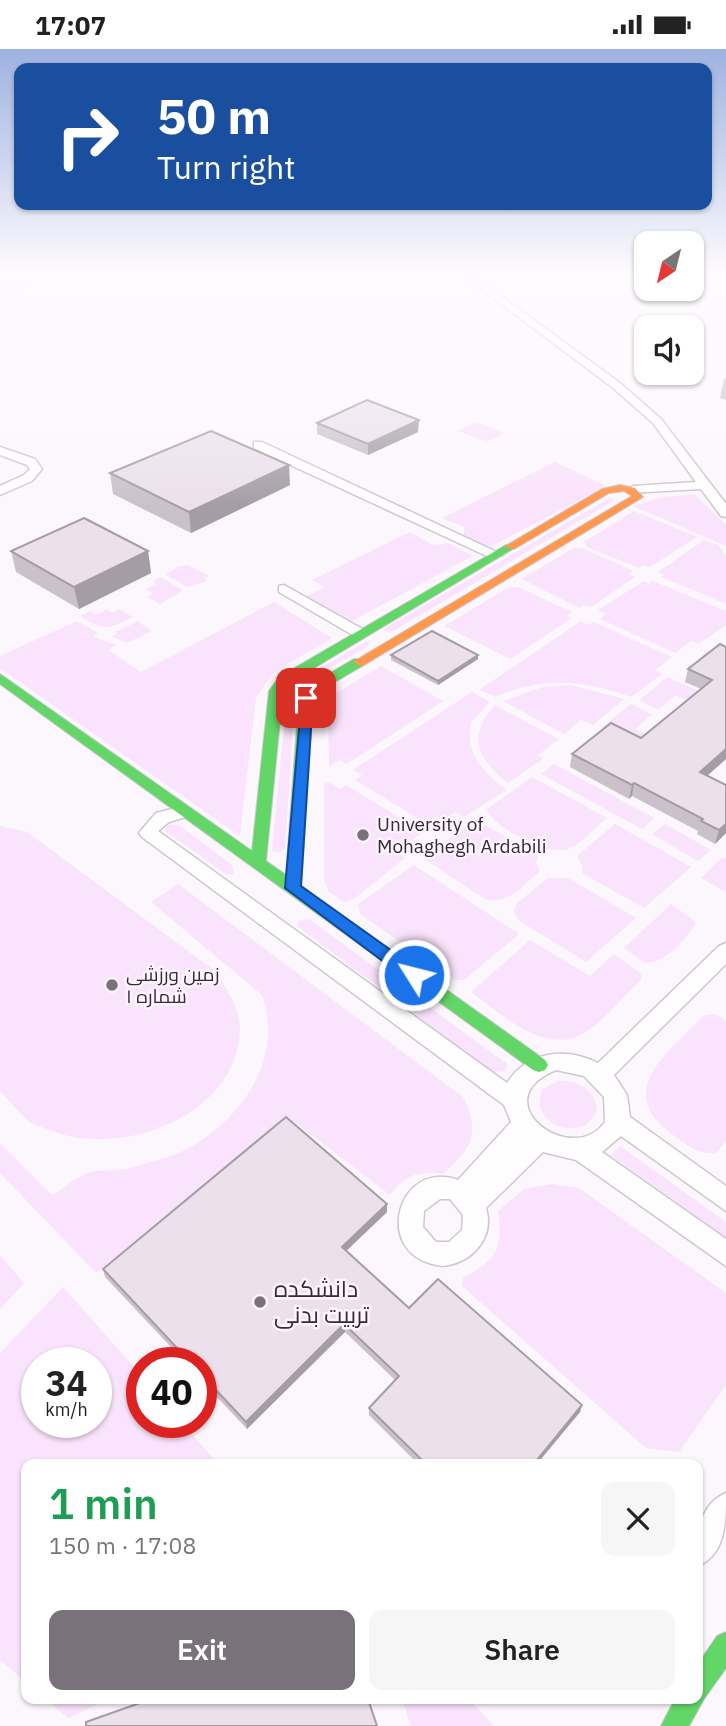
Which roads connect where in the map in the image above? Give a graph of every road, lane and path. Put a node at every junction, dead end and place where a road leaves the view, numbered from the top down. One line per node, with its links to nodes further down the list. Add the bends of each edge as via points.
1 (571, 352): 4 (street, via 657,421)
2 (258, 445): 9 (street)
3 (0, 451): 6 (street, via 31,462 36,469 28,478)
4 (702, 485): 5 (street); 8 (street)
5 (633, 490): 10 (street, via 606,491); 16 (street, via 638,497 311,690 306,698)
6 (0, 491)
7 (427, 506): 9 (street)
8 (726, 513)
9 (404, 518): 10 (street)
10 (496, 555): 12 (street)
11 (284, 589): 12 (street)
12 (361, 634): 15 (street, via 295,673 276,691)
13 (0, 678): 14 (street)
14 (183, 812): 15 (street); 20 (street, via 168,813 154,822 148,833)
15 (258, 864): 16 (street)
16 (293, 888): 18 (street)
17 (726, 951): 19 (street)
18 (539, 1065): 19 (street, via 573,1062); 20 (street, via 525,1073)
19 (600, 1075): 21 (street, via 615,1091)
20 (514, 1100): 22 (street)
21 (618, 1121): 23 (street, via 610,1135); 25 (street)
22 (531, 1132): 23 (street, via 564,1149); 24 (street)
23 (580, 1149): 26 (street)
24 (467, 1200)
25 (726, 1200)
26 (726, 1254)
27 (726, 1509): 28 (street)
28 (703, 1544)
29 (726, 1645): 30 (street)
30 (703, 1680)

